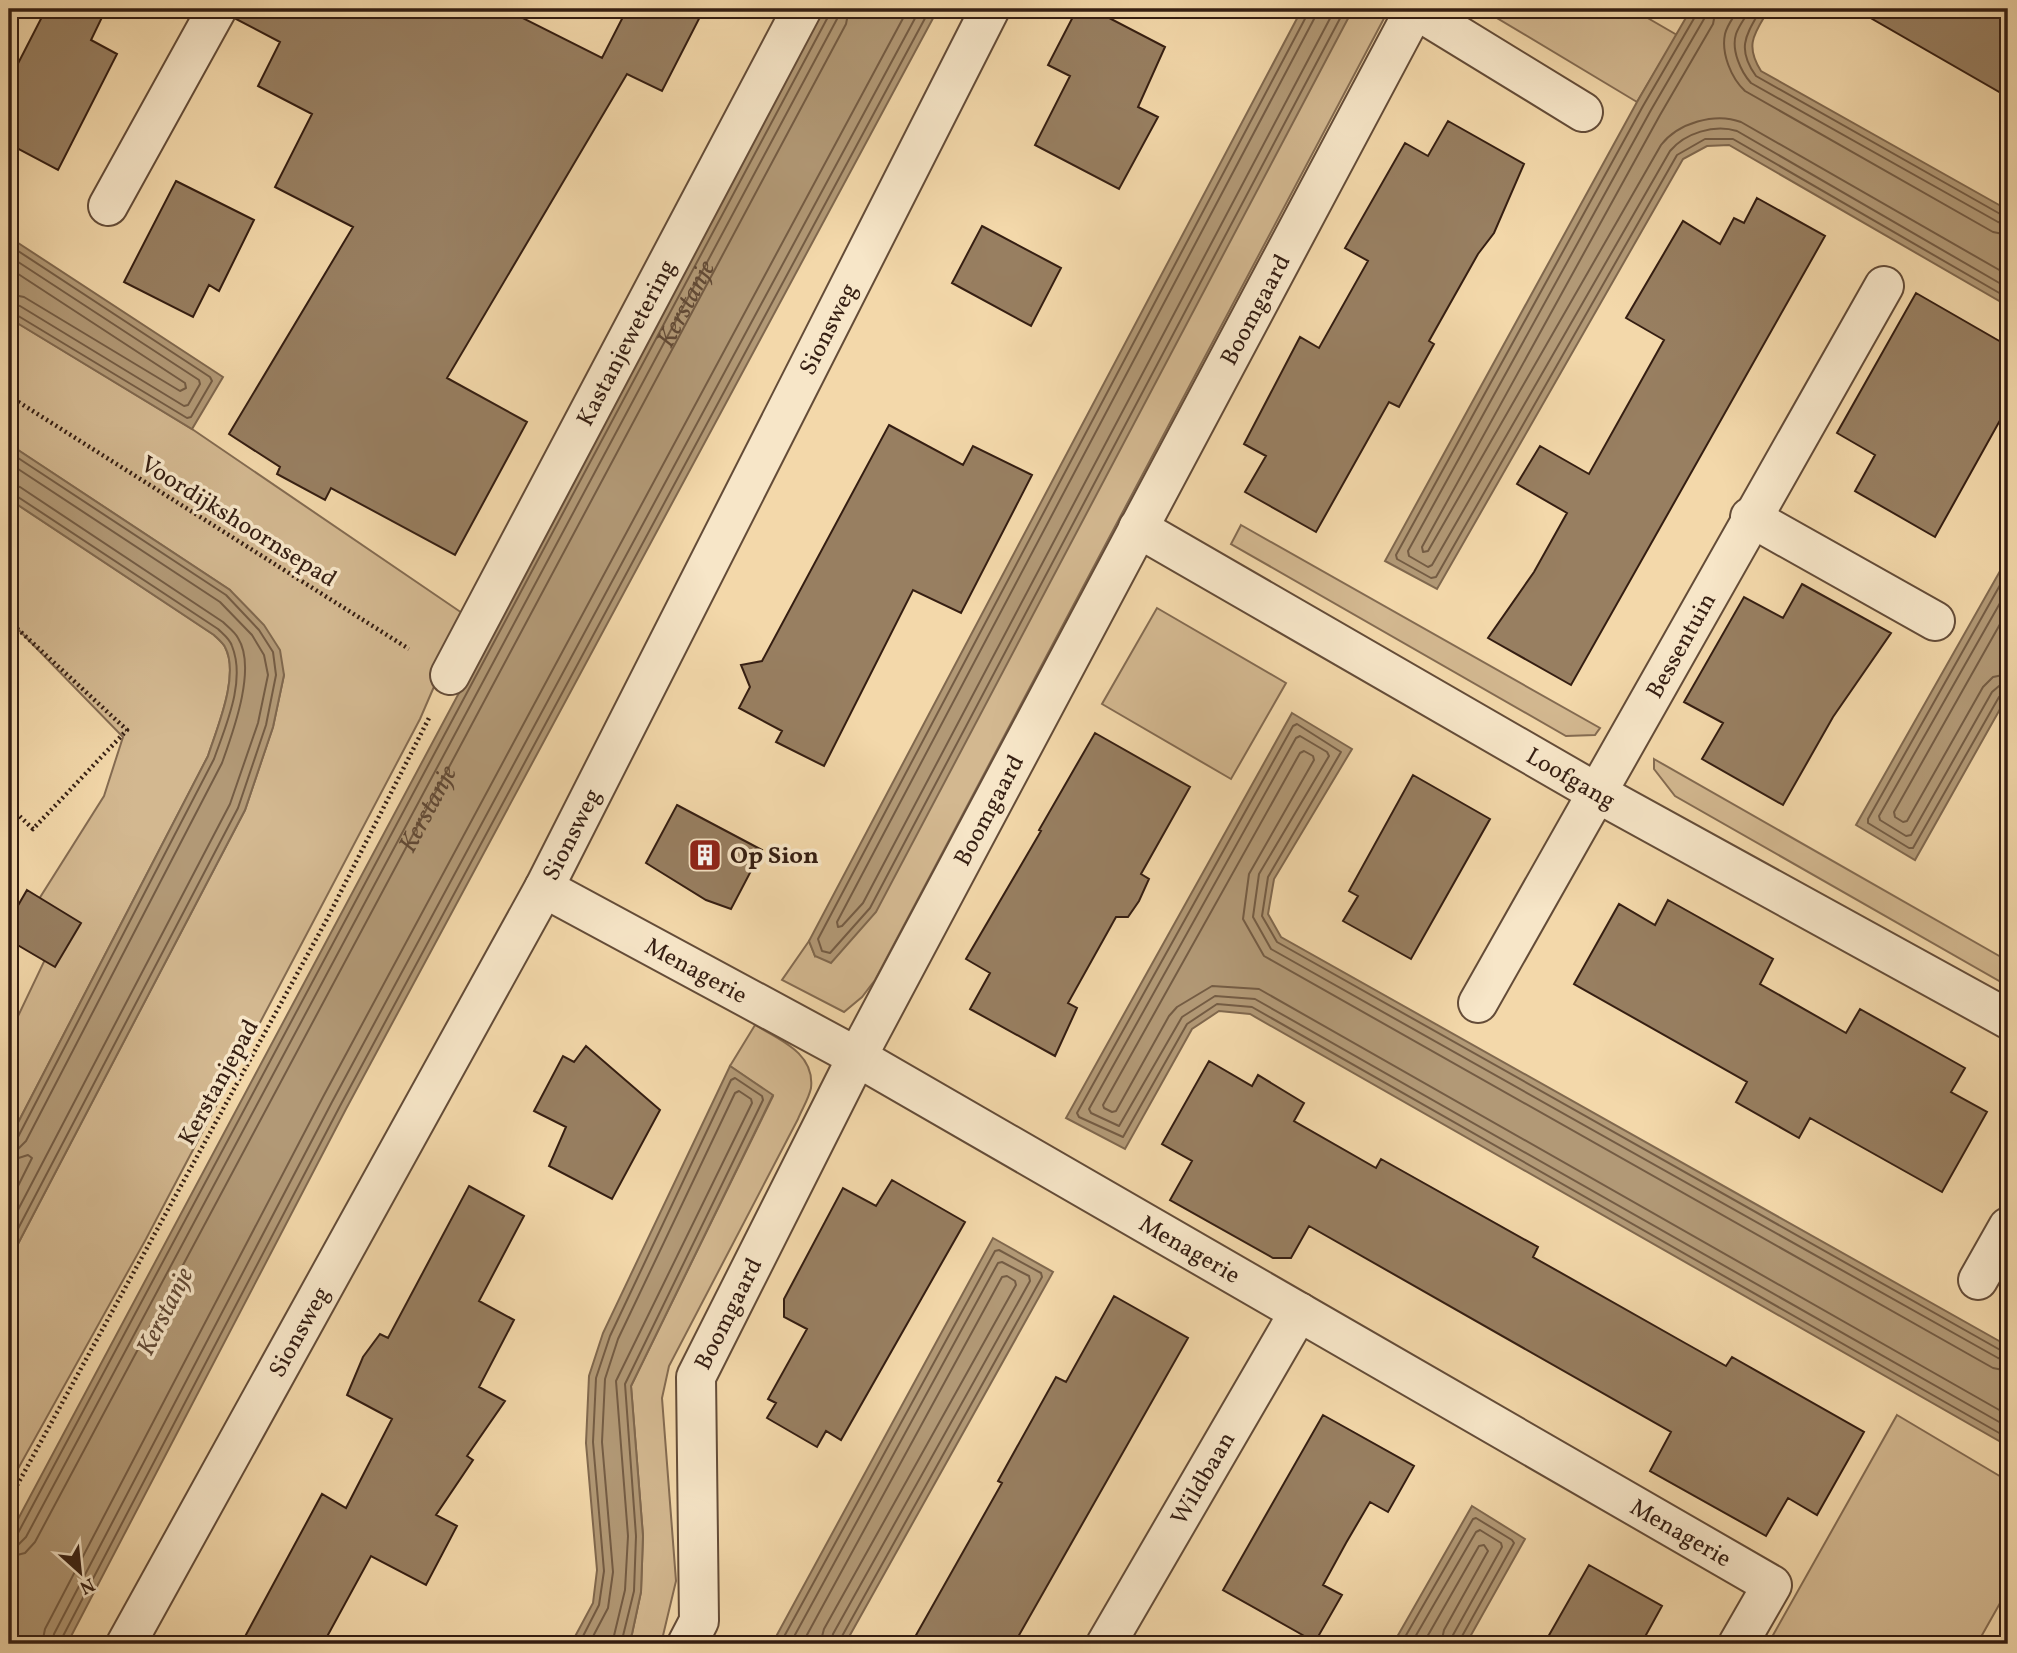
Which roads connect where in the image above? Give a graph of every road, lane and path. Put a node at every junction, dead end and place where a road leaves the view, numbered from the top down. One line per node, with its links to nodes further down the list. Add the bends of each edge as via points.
1 (802, 9): 13 (street, Kastanjewetering)
2 (990, 9): 16 (street, Sionsweg)
3 (1415, 9): 5 (street); 10 (street, Boomgaard)
4 (214, 10): 6 (street)
5 (1583, 112)
6 (108, 206)
7 (1884, 286): 9 (street, Bessentuin)
8 (9, 396): 13 (path, Voordijkshoornsepad)
9 (1751, 517): 12 (street); 14 (street, Bessentuin)
10 (1138, 528): 14 (street, Loofgang); 19 (street, Boomgaard)
11 (9, 621): 15 (path, via 127,730 33,829)
12 (1935, 621)
13 (450, 676): 23 (path, Kerstanjepad, via 326,921)
14 (1599, 794): 17 (street, Bessentuin); 18 (street, Loofgang)
15 (9, 806)
16 (544, 888): 19 (street, Menagerie); 25 (street, Sionsweg)
17 (1478, 1003)
18 (2008, 1018)
19 (857, 1057): 22 (street, Menagerie); 26 (street, Boomgaard, via 696,1377 699,1621)
20 (2008, 1227): 21 (street)
21 (1978, 1280)
22 (1299, 1312): 24 (street, Wildbaan); 27 (street, Menagerie, via 1772,1585)
23 (9, 1500)
24 (1118, 1640)
25 (126, 1644)
26 (687, 1644)
27 (1738, 1644)

